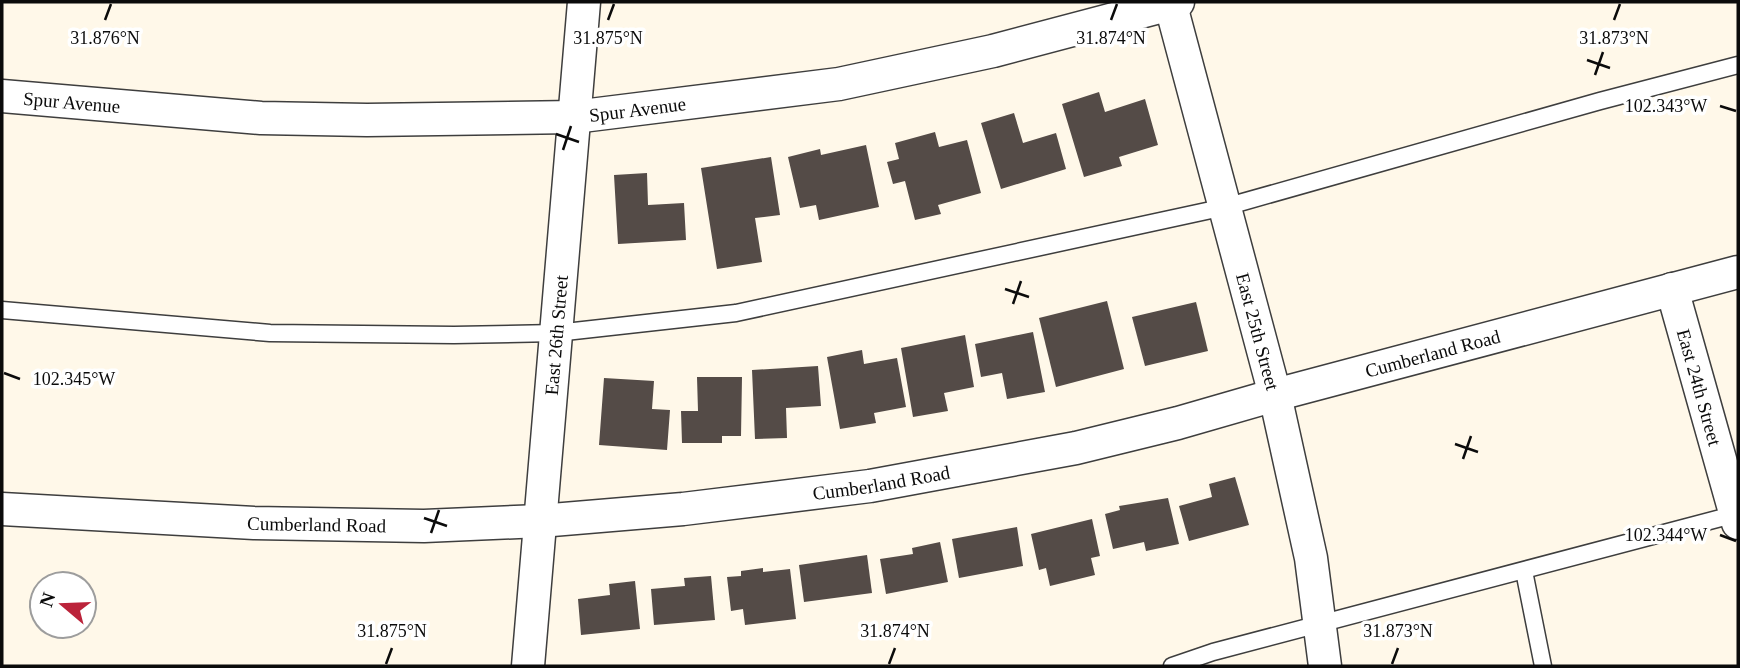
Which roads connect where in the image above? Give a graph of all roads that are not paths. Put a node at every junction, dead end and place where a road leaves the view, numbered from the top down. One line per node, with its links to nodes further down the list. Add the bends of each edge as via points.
1 (584, 2): 5 (street, East 26th Street)
2 (1173, 2): 5 (street, Spur Avenue, via 993,51 839,84); 6 (street, East 25th Street)
3 (1738, 65): 6 (lane)
4 (2, 96): 5 (street, Spur Avenue, via 261,118)
5 (574, 117): 10 (street, East 26th Street)
6 (1225, 207): 10 (lane, via 736,313); 11 (street, East 25th Street)
7 (1738, 272): 8 (street, Cumberland Road)
8 (1672, 289): 11 (street, Cumberland Road); 13 (street, East 24th Street)
9 (2, 310): 10 (lane, via 270,333)
10 (556, 333): 14 (street, East 26th Street)
11 (1275, 395): 14 (street, Cumberland Road, via 1166,427 972,469 697,508); 16 (street, East 25th Street)
12 (2, 509): 14 (street, Cumberland Road, via 254,523 424,526)
13 (1737, 519): 15 (lane)
14 (540, 521): 17 (street, East 26th Street)
15 (1524, 571): 16 (lane); 20 (lane)
16 (1321, 624): 18 (lane); 19 (street, East 25th Street)
17 (528, 666)
18 (1172, 666)
19 (1325, 666)
20 (1543, 666)

